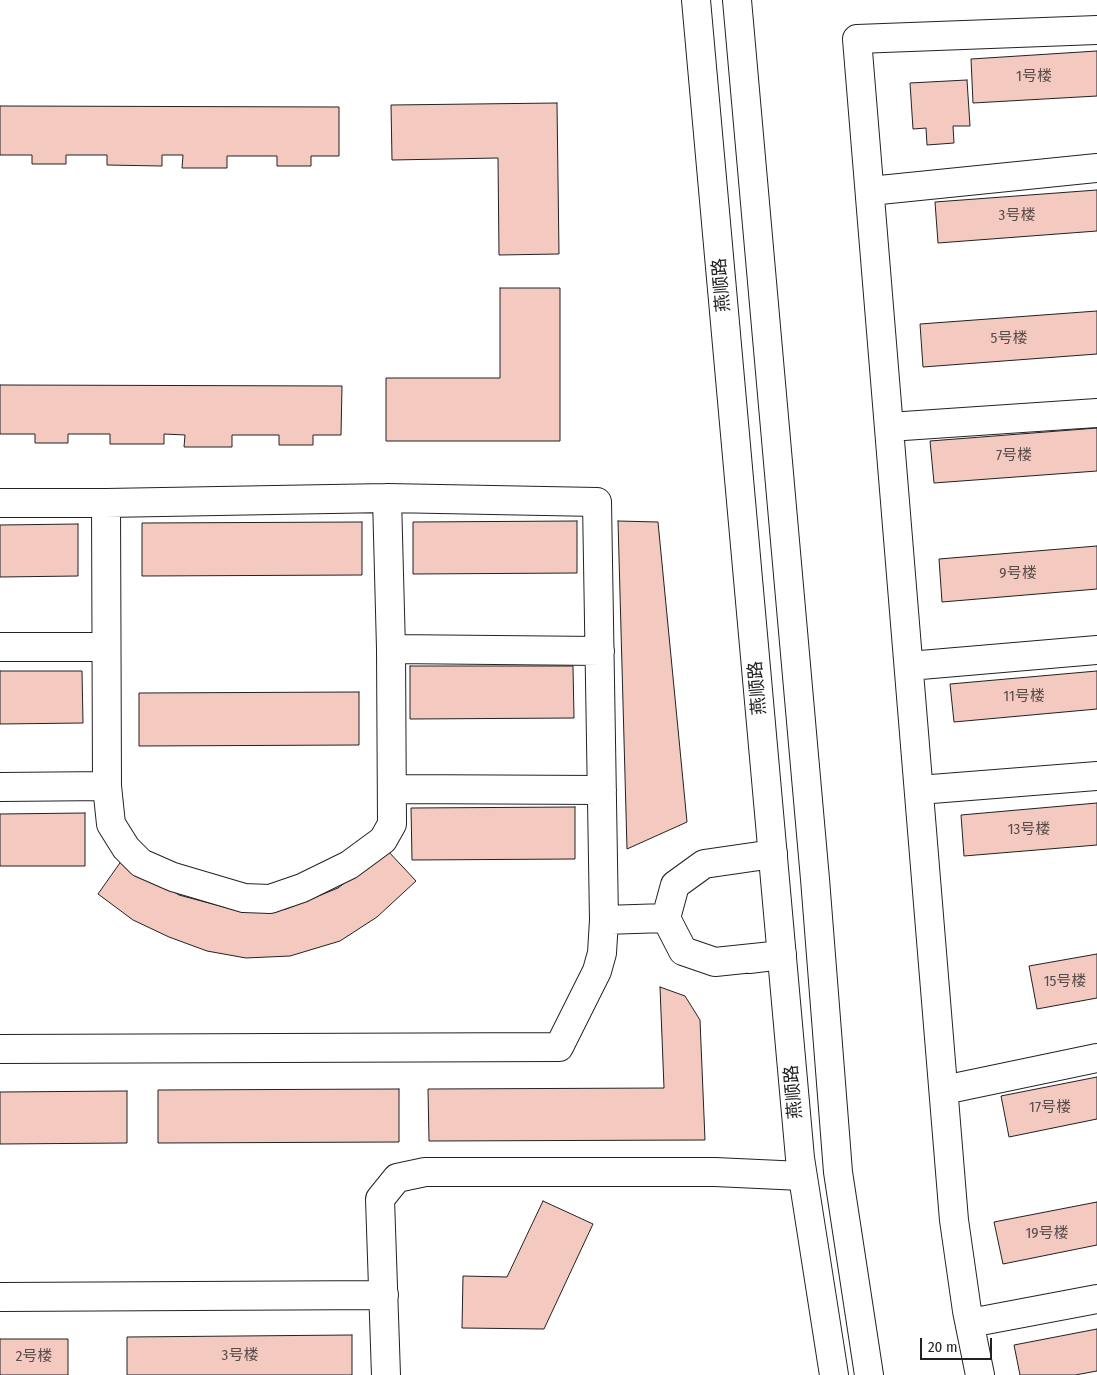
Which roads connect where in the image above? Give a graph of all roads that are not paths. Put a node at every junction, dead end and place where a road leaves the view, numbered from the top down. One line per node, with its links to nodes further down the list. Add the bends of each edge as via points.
1 (696, 0): 24 (main road, 燕顺路)
2 (737, 0): 39 (main road, via 838,1172)
3 (1097, 30): 5 (main road, via 857,39)
4 (1097, 168): 5 (main road)
5 (870, 191): 7 (main road)
6 (1097, 413): 7 (main road)
7 (889, 427): 17 (main road)
8 (387, 498): 10 (main road); 13 (main road); 16 (main road, via 597,502)
9 (0, 503): 10 (main road)
10 (106, 503): 12 (main road)
11 (0, 647): 12 (main road)
12 (106, 647): 19 (main road)
13 (391, 649): 16 (main road); 21 (main road)
14 (494, 650): 16 (main road)
15 (1097, 650): 17 (main road)
16 (600, 651): 22 (main road)
17 (909, 666): 23 (main road)
18 (1097, 776): 23 (main road)
19 (107, 786): 20 (main road); 21 (main road, via 111,824 126,848 141,863 173,877 244,898 270,898 302,888 349,865 383,840 392,824)
20 (0, 787)
21 (392, 789): 22 (main road)
22 (602, 790): 26 (main road)
23 (919, 790): 31 (main road)
24 (773, 854): 25 (main road, via 704,864 675,885); 27 (main road, 燕顺路)
25 (666, 918): 26 (main road); 27 (main road, via 683,951 714,962)
26 (604, 920): 29 (main road, via 602,954 597,971 560,1047)
27 (782, 956): 28 (main road); 32 (main road, 燕顺路)
28 (749, 959)
29 (0, 1049)
30 (1097, 1058): 31 (main road)
31 (944, 1090): 36 (main road, via 954,1220)
32 (802, 1176): 33 (main road, via 715,1172 425,1172 397,1178 380,1199); 38 (main road, 燕顺路)
33 (384, 1295): 34 (main road); 37 (main road)
34 (0, 1297)
35 (1097, 1298): 36 (main road)
36 (970, 1323): 40 (main road)
37 (386, 1375)
38 (834, 1375)
39 (869, 1375)
40 (980, 1375)

